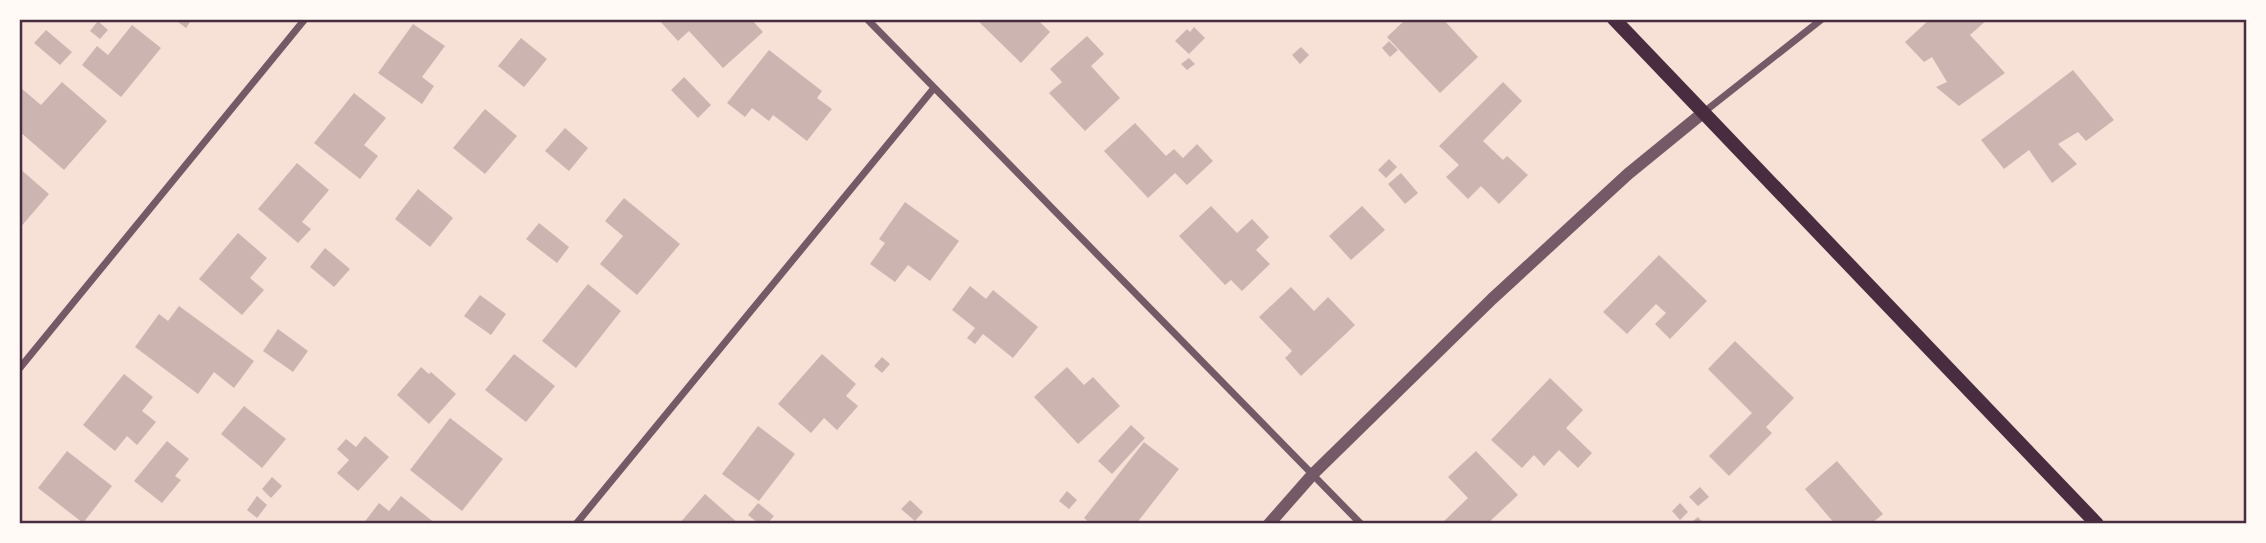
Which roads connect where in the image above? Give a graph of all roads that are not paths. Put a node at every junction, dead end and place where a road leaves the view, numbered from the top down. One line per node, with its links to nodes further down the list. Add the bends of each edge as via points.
1 (305, 19): 7 (street)
2 (867, 19): 5 (street)
3 (1614, 19): 6 (main road)
4 (1822, 19): 6 (street)
5 (934, 88): 8 (street); 9 (street)
6 (1704, 112): 8 (street, via 1628,174 1492,299); 12 (main road)
7 (19, 369)
8 (1313, 474): 10 (street); 11 (street)
9 (576, 524)
10 (1269, 524)
11 (1361, 524)
12 (2097, 524)

